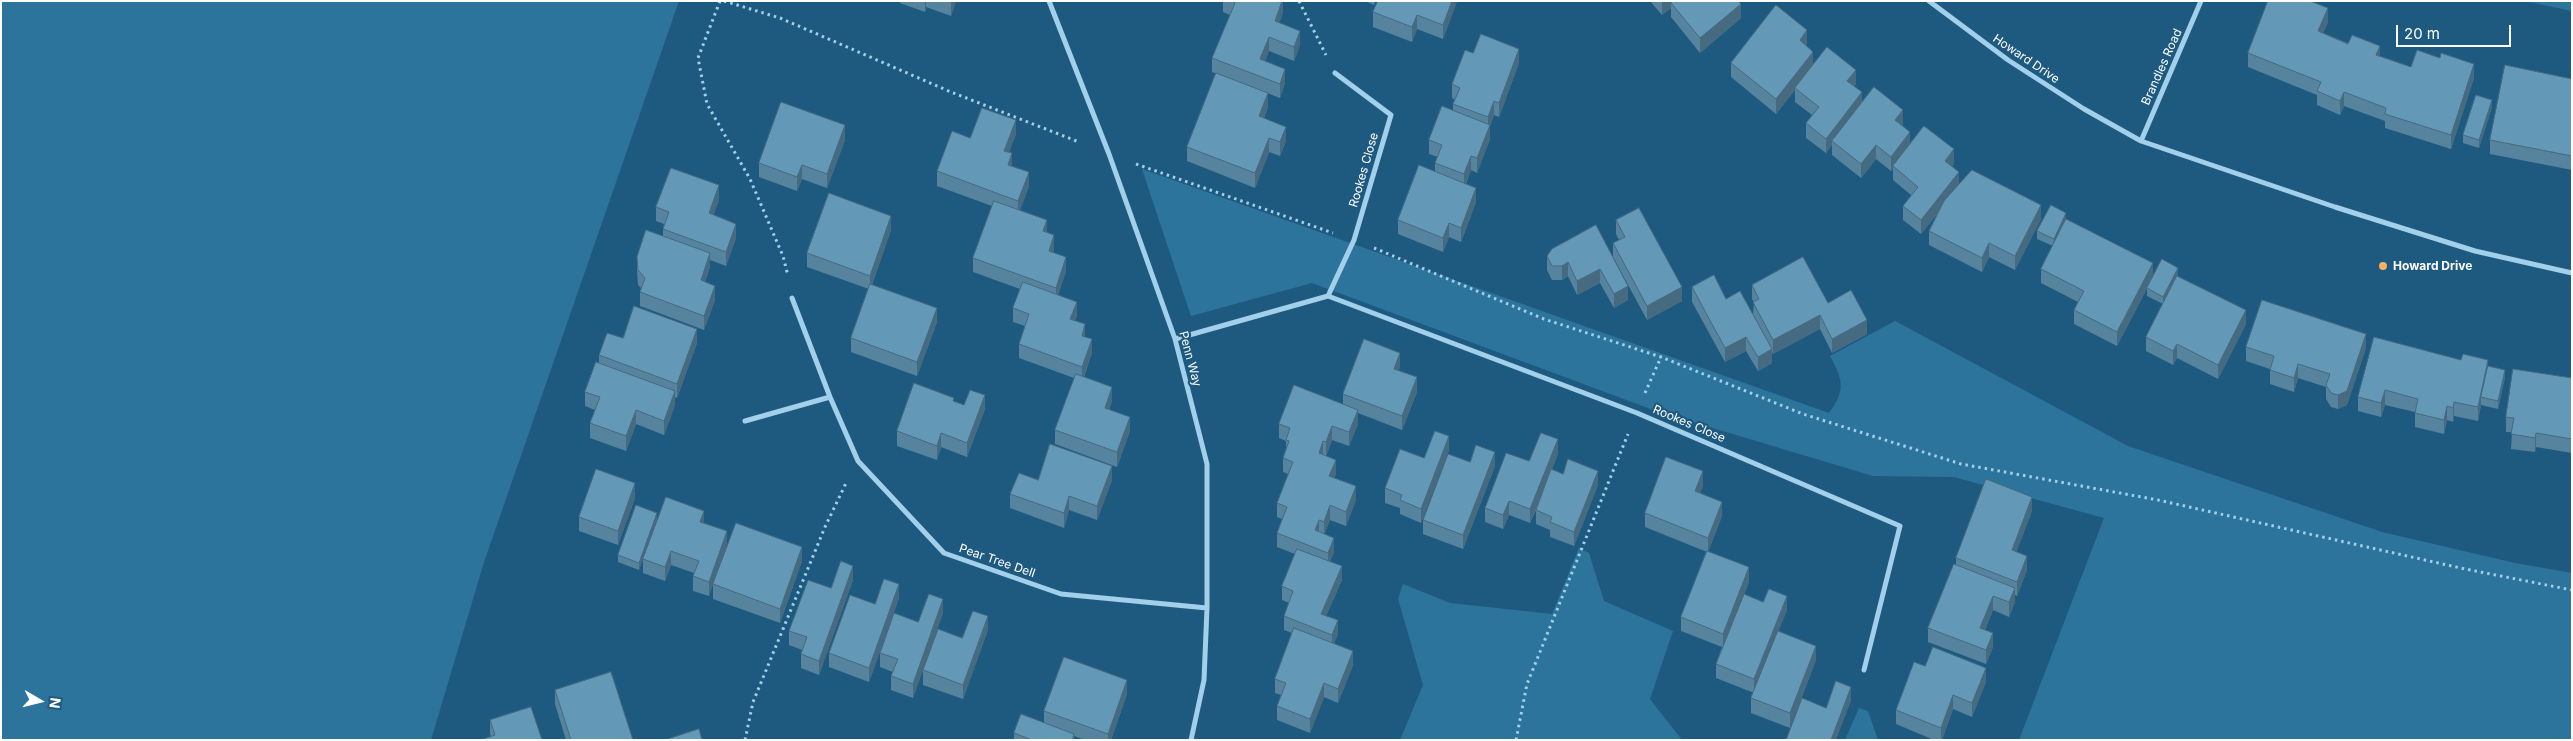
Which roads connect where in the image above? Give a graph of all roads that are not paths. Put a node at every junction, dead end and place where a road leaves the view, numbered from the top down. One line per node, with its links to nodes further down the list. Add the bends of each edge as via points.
1 (1050, 1): 9 (street, Penn Way)
2 (1929, 1): 5 (street, Howard Drive, via 2008,60)
3 (2201, 1): 5 (street, Brandles Road)
4 (1334, 73): 7 (street, Rookes Close, via 1391,115 1354,240)
5 (2141, 141): 6 (street, Howard Drive, via 2475,251)
6 (2572, 273)
7 (1328, 296): 9 (street); 13 (street, Rookes Close, via 1637,412 1900,526)
8 (792, 298): 10 (street, Pear Tree Dell)
9 (1175, 339): 12 (street, Penn Way, via 1207,464)
10 (830, 397): 11 (street); 12 (street, Pear Tree Dell, via 858,461 944,553 1061,594)
11 (745, 421)
12 (1207, 608): 14 (street, Penn Way, via 1204,680)
13 (1864, 670)
14 (1192, 740)

